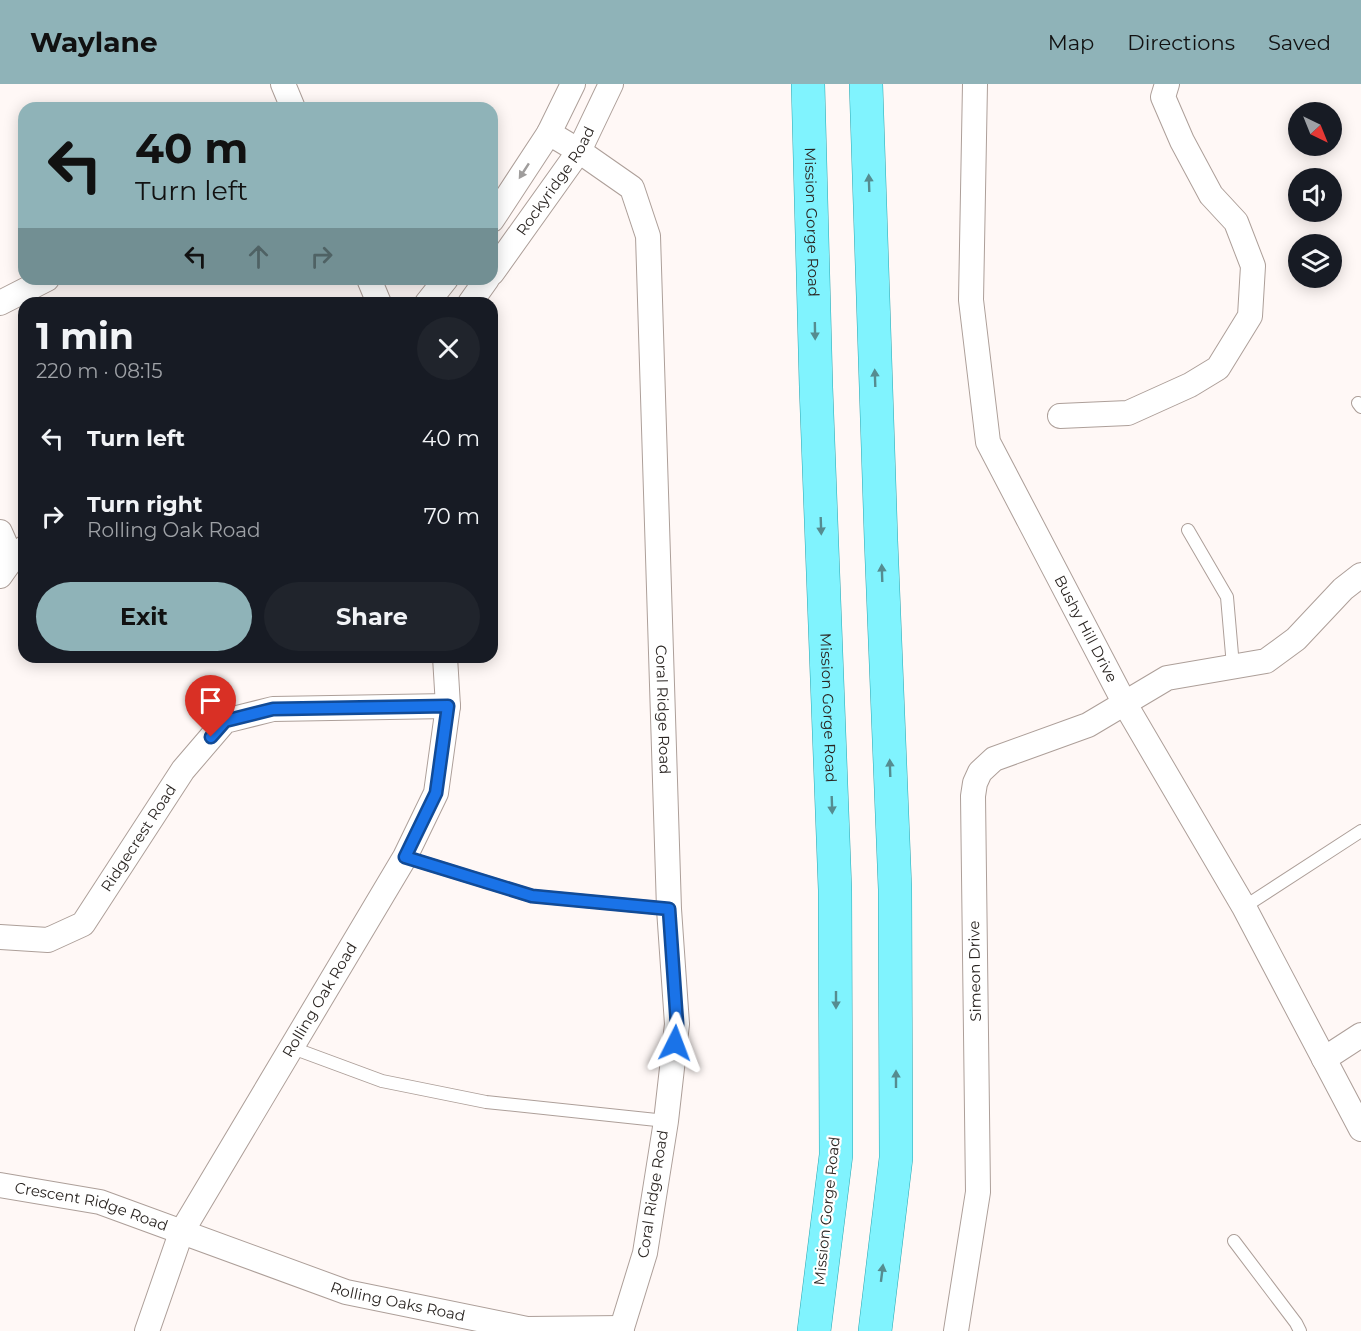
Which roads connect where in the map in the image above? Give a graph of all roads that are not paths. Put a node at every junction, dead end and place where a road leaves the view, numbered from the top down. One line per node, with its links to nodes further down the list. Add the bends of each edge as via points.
1 (283, 84): 8 (street)
2 (573, 84): 9 (street, Rockyridge Road)
3 (611, 84): 10 (street, Rockyridge Road)
4 (808, 84): 41 (main road, Mission Gorge Road, one-way to 41, via 835,902 836,1155)
5 (866, 84): 42 (main road, one-way to 5, via 896,1158 895,889)
6 (975, 84): 24 (street, Bushy Hill Drive, via 971,300 988,442)
7 (1167, 84): 17 (street, via 1163,97 1182,141 1211,195 1236,222 1253,266 1250,316 1218,368 1190,385 1128,413)
8 (290, 102)
9 (549, 133): 10 (street, Coral Ridge Road); 11 (street, Rockyridge Road, one-way to 11)
10 (579, 151): 12 (street, Rockyridge Road); 29 (street, Coral Ridge Road, via 632,188 648,236)
11 (498, 211)
12 (498, 265)
13 (35, 285): 16 (street)
14 (441, 285): 15 (street)
15 (432, 297)
16 (0, 303)
17 (1060, 416)
18 (1188, 530): 23 (lane, via 1227,597)
19 (0, 532): 20 (street)
20 (12, 561)
21 (1361, 575): 23 (street, Simeon Drive, via 1342,589 1296,639 1266,661)
22 (445, 663): 25 (street, Rolling Oak Road)
23 (1233, 666): 24 (street, Simeon Drive, via 1167,678)
24 (1125, 704): 28 (street, Bushy Hill Drive); 43 (street, Simeon Drive, via 1088,725 994,759 985,765 975,783 978,1192)
25 (448, 706): 27 (street, Rolling Oak Road, via 436,793); 30 (street, Ridgecrest Road, via 273,709 225,721 183,770 83,924 48,940)
26 (1361, 831): 28 (lane)
27 (405, 857): 29 (lane, via 532,896); 32 (street, Rolling Oak Road)
28 (1244, 907): 33 (street, Bushy Hill Drive)
29 (669, 909): 34 (street, Coral Ridge Road, via 677,1024)
30 (0, 938)
31 (1361, 1035): 33 (street)
32 (290, 1047): 34 (lane, via 382,1082 486,1102); 37 (street, Rolling Oak Road)
33 (1324, 1059): 35 (street, Bushy Hill Drive)
34 (666, 1121): 39 (street, Coral Ridge Road, via 645,1253)
35 (1361, 1129)
36 (0, 1185): 37 (street, Crescent Ridge Road, via 100,1202)
37 (181, 1233): 39 (street, Rolling Oaks Road, via 346,1292 527,1329); 40 (street, Rolling Oak Road)
38 (1234, 1241): 44 (lane)
39 (622, 1330)
40 (147, 1331)
41 (814, 1331)
42 (875, 1331)
43 (956, 1331)
44 (1300, 1331)

